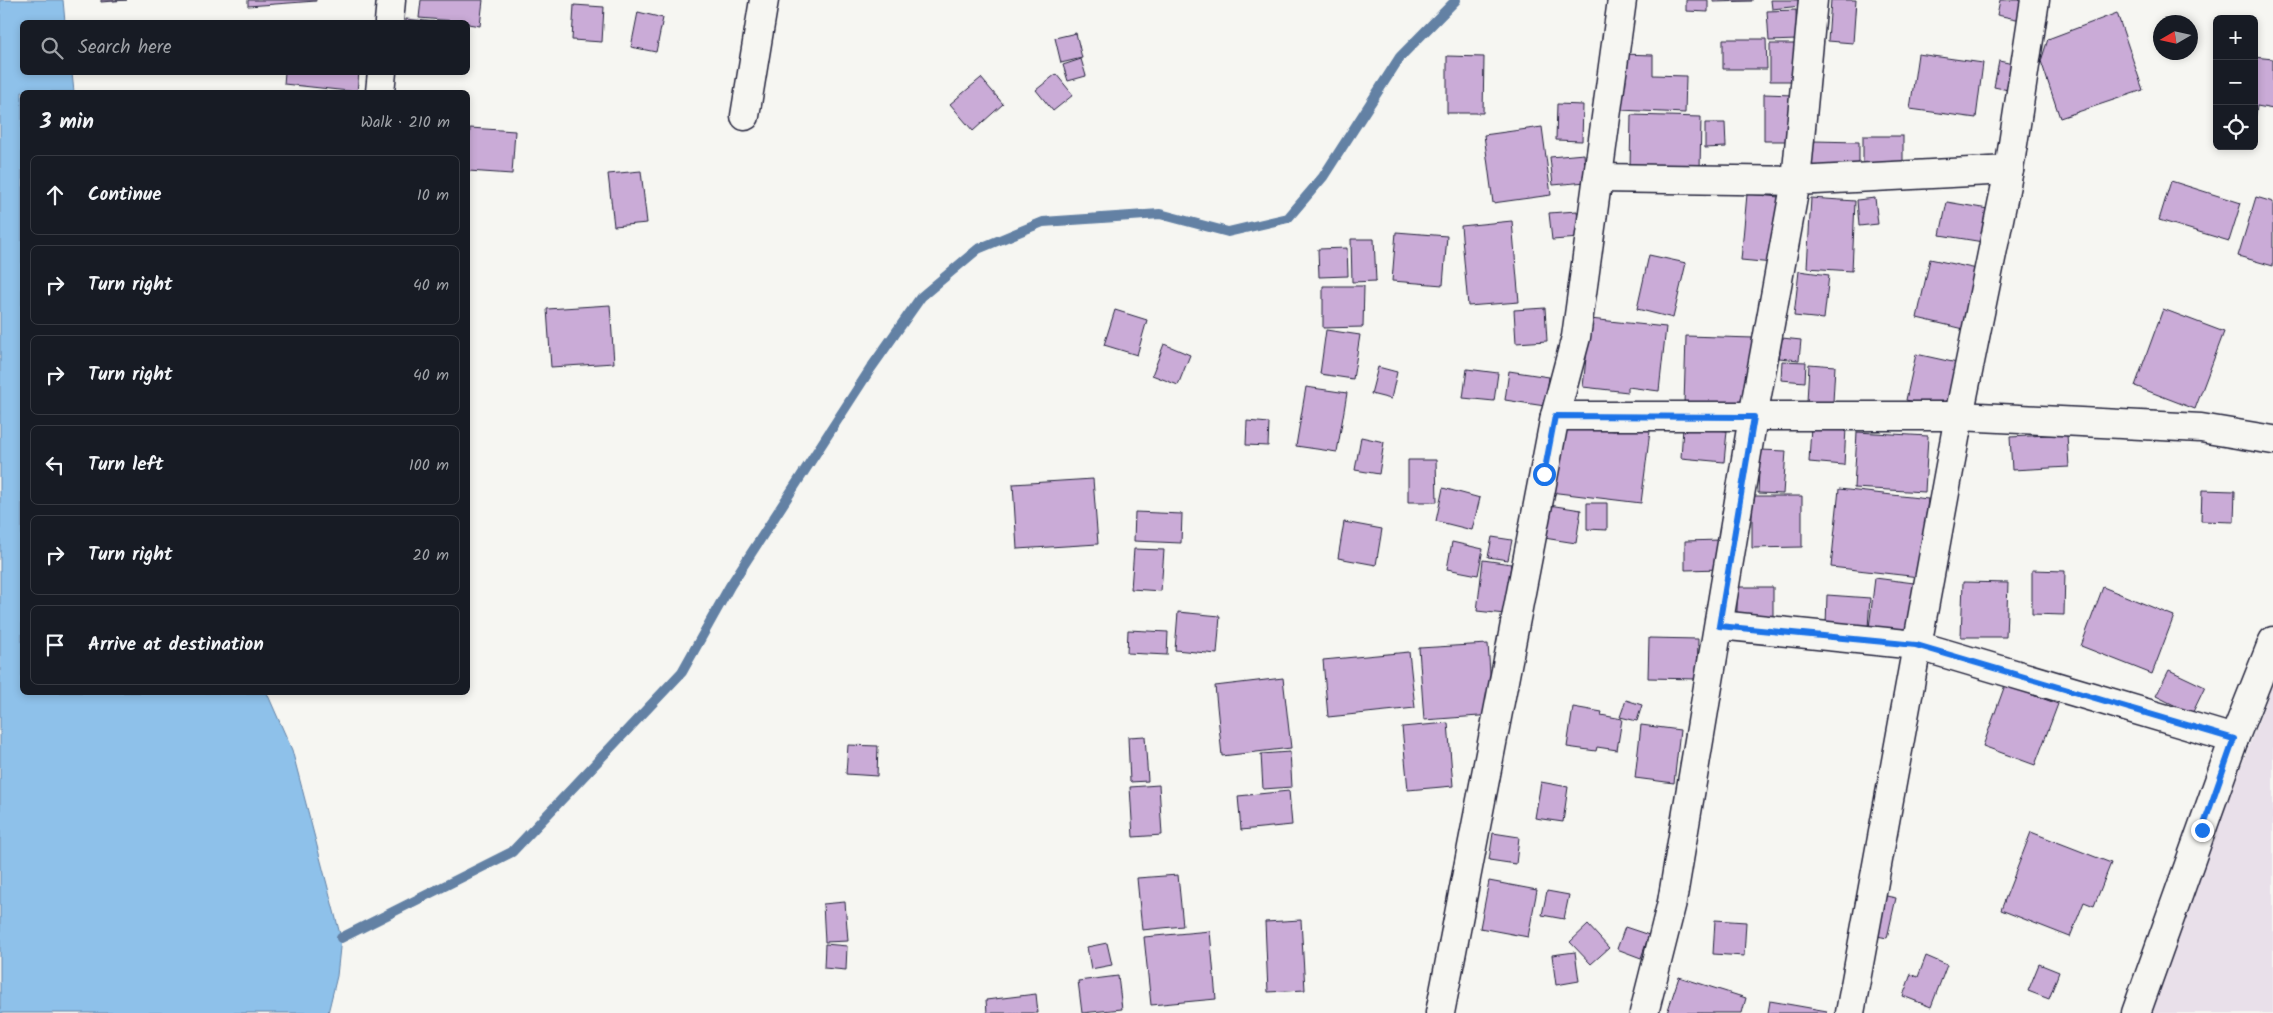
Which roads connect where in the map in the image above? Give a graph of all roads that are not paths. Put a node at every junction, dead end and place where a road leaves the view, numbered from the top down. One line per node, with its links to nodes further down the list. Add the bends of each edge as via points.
1 (392, 0): 6 (street)
2 (764, 0): 9 (street)
3 (1622, 0): 11 (street)
4 (1813, 0): 12 (street)
5 (2035, 0): 10 (street)
6 (389, 20)
7 (382, 75): 8 (street)
8 (380, 90)
9 (745, 116)
10 (2009, 170): 12 (street); 14 (street)
11 (1598, 178): 12 (street); 13 (street, via 1576,337)
12 (1796, 181): 15 (street)
13 (1555, 416): 15 (street); 21 (street)
14 (1959, 416): 15 (street); 16 (street, via 2200,428); 19 (street)
15 (1754, 417): 17 (street)
16 (2273, 440)
17 (1719, 626): 19 (street); 22 (street, via 1672,902)
18 (2273, 641): 20 (street)
19 (1916, 645): 20 (street); 23 (street)
20 (2234, 739): 24 (street)
21 (1440, 1013)
22 (1644, 1013)
23 (1850, 1013)
24 (2136, 1013)

